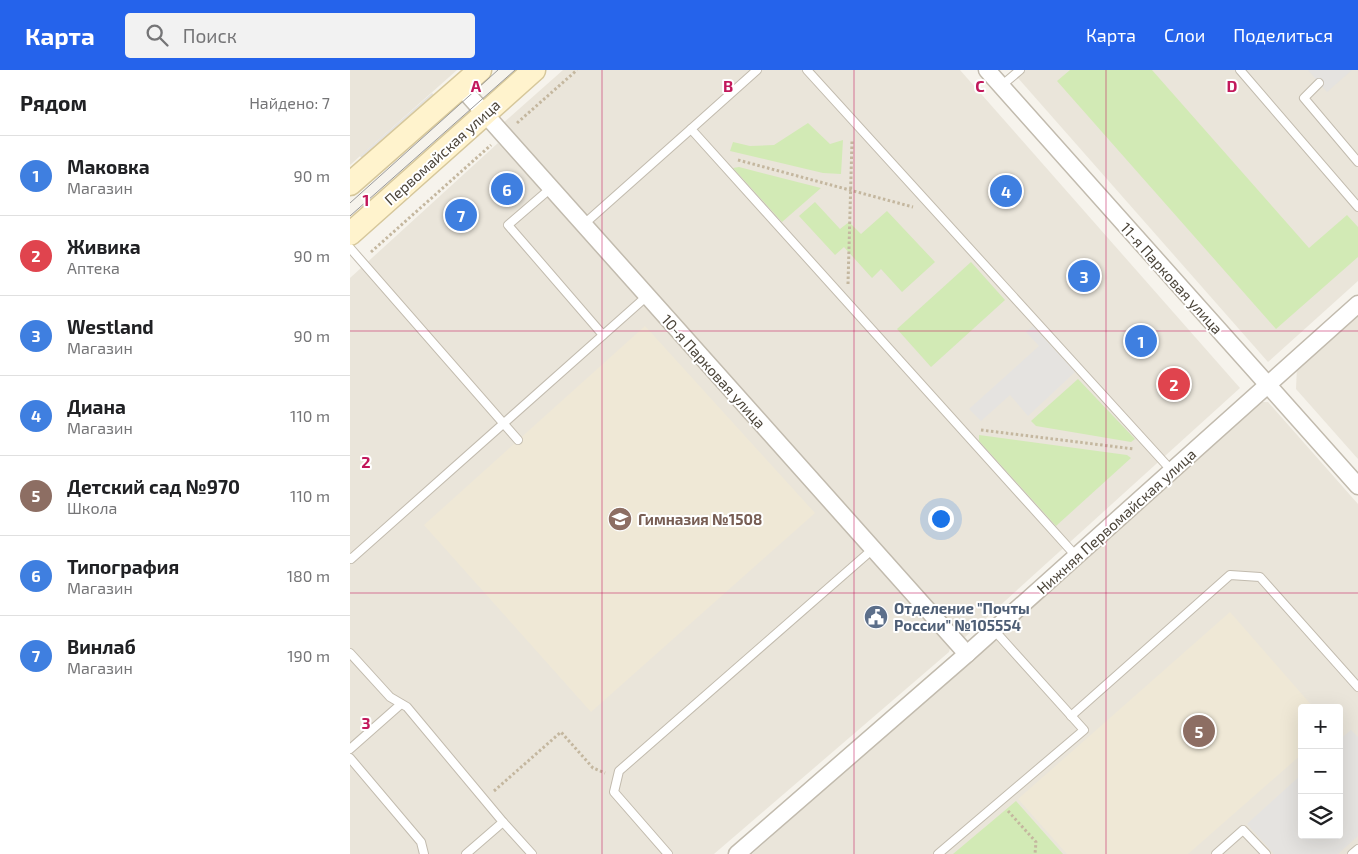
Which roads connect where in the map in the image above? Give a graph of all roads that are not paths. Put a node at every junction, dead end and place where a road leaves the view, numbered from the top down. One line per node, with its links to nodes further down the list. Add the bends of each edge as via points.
1 (480, 70): 10 (main road)
2 (534, 70): 11 (main road, Первомайская улица)
3 (757, 70): 12 (lane)
4 (808, 70): 26 (lane)
5 (987, 70): 9 (street, 11-я Парковая улица)
6 (1020, 70): 9 (lane)
7 (1240, 70): 16 (lane)
8 (1319, 83): 13 (lane, via 1304,98)
9 (1001, 86): 23 (street, 11-я Парковая улица)
10 (461, 87): 11 (street, 10-я Парковая улица); 14 (main road)
11 (485, 114): 15 (street, 10-я Парковая улица); 18 (main road, Первомайская улица)
12 (691, 129): 17 (lane); 29 (lane)
13 (1358, 162)
14 (351, 180)
15 (550, 188): 17 (street, 10-я Парковая улица); 22 (lane, via 508,226)
16 (1358, 207)
17 (583, 225): 20 (street, 10-я Парковая улица)
18 (350, 234)
19 (350, 248): 24 (lane)
20 (647, 296): 22 (lane); 28 (street, 10-я Парковая улица)
21 (1358, 304): 23 (street, Нижняя Первомайская улица)
22 (603, 335): 24 (lane)
23 (1268, 385): 26 (street, Нижняя Первомайская улица); 27 (street, 11-я Парковая улица)
24 (503, 423): 25 (lane); 30 (lane)
25 (518, 440)
26 (1172, 471): 29 (street, Нижняя Первомайская улица)
27 (1358, 486)
28 (873, 549): 33 (street, 10-я Парковая улица); 44 (lane, via 619,771 614,792)
29 (1076, 556): 31 (street, Нижняя Первомайская улица)
30 (350, 558)
31 (994, 630): 33 (street, Нижняя Первомайская улица); 36 (lane)
32 (350, 653): 35 (lane, via 390,697)
33 (967, 654): 45 (street, Нижняя Первомайская улица)
34 (1358, 687): 36 (lane, via 1260,577 1230,575)
35 (401, 704): 37 (lane); 39 (lane, via 407,707)
36 (1071, 716): 46 (lane, via 1084,730)
37 (350, 750)
38 (350, 758): 41 (lane, via 421,842)
39 (503, 822): 42 (lane); 43 (lane)
40 (1358, 849): 49 (lane)
41 (424, 854)
42 (466, 854)
43 (532, 854)
44 (668, 854)
45 (737, 854)
46 (938, 854)
47 (1216, 854): 48 (lane, via 1244,830)
48 (1266, 854)
49 (1352, 854)

